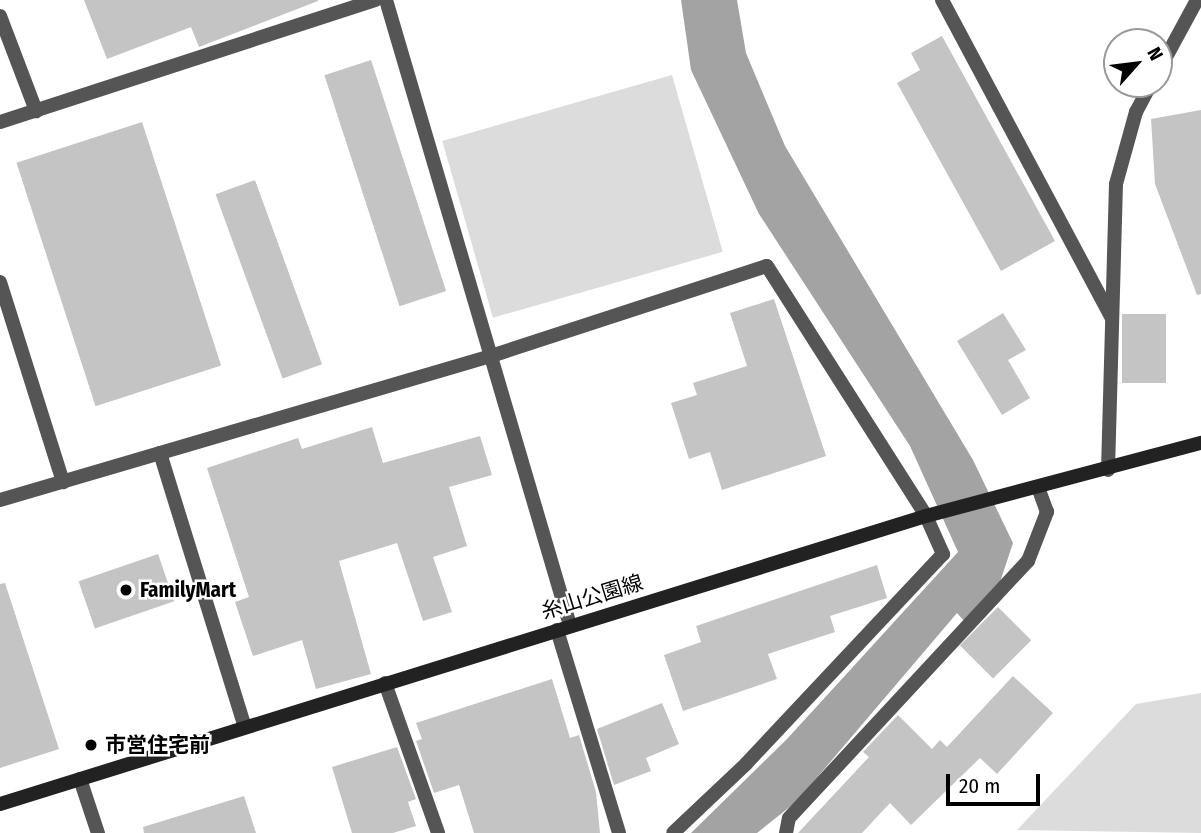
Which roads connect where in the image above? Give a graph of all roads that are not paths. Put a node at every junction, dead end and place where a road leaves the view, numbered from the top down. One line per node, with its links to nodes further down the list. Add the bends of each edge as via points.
1 (376, 0): 8 (street)
2 (386, 0): 12 (street)
3 (942, 0): 11 (street)
4 (1197, 0): 6 (street)
5 (0, 16): 8 (street)
6 (1173, 44)
7 (1144, 98): 11 (street, via 1116,184)
8 (36, 111): 9 (street)
9 (0, 122)
10 (0, 282): 16 (street)
11 (1112, 318): 15 (street)
12 (491, 356): 14 (street); 19 (street, via 767,266); 20 (street)
13 (1201, 443): 15 (main road, 糸山公園線)
14 (160, 453): 16 (street); 22 (street)
15 (1108, 470): 17 (main road, 糸山公園線)
16 (64, 482): 18 (street)
17 (1039, 490): 19 (main road, 糸山公園線); 29 (street, via 1046,512 1028,561 789,818)
18 (0, 500)
19 (926, 516): 20 (main road, 糸山公園線); 28 (street, via 943,554 746,764)
20 (563, 627): 21 (main road, 糸山公園線); 27 (street)
21 (385, 683): 22 (main road, 糸山公園線); 26 (street)
22 (245, 727): 23 (main road, 糸山公園線)
23 (80, 779): 24 (main road, 糸山公園線); 25 (street)
24 (0, 804)
25 (98, 833)
26 (438, 833)
27 (619, 833)
28 (673, 833)
29 (786, 833)

